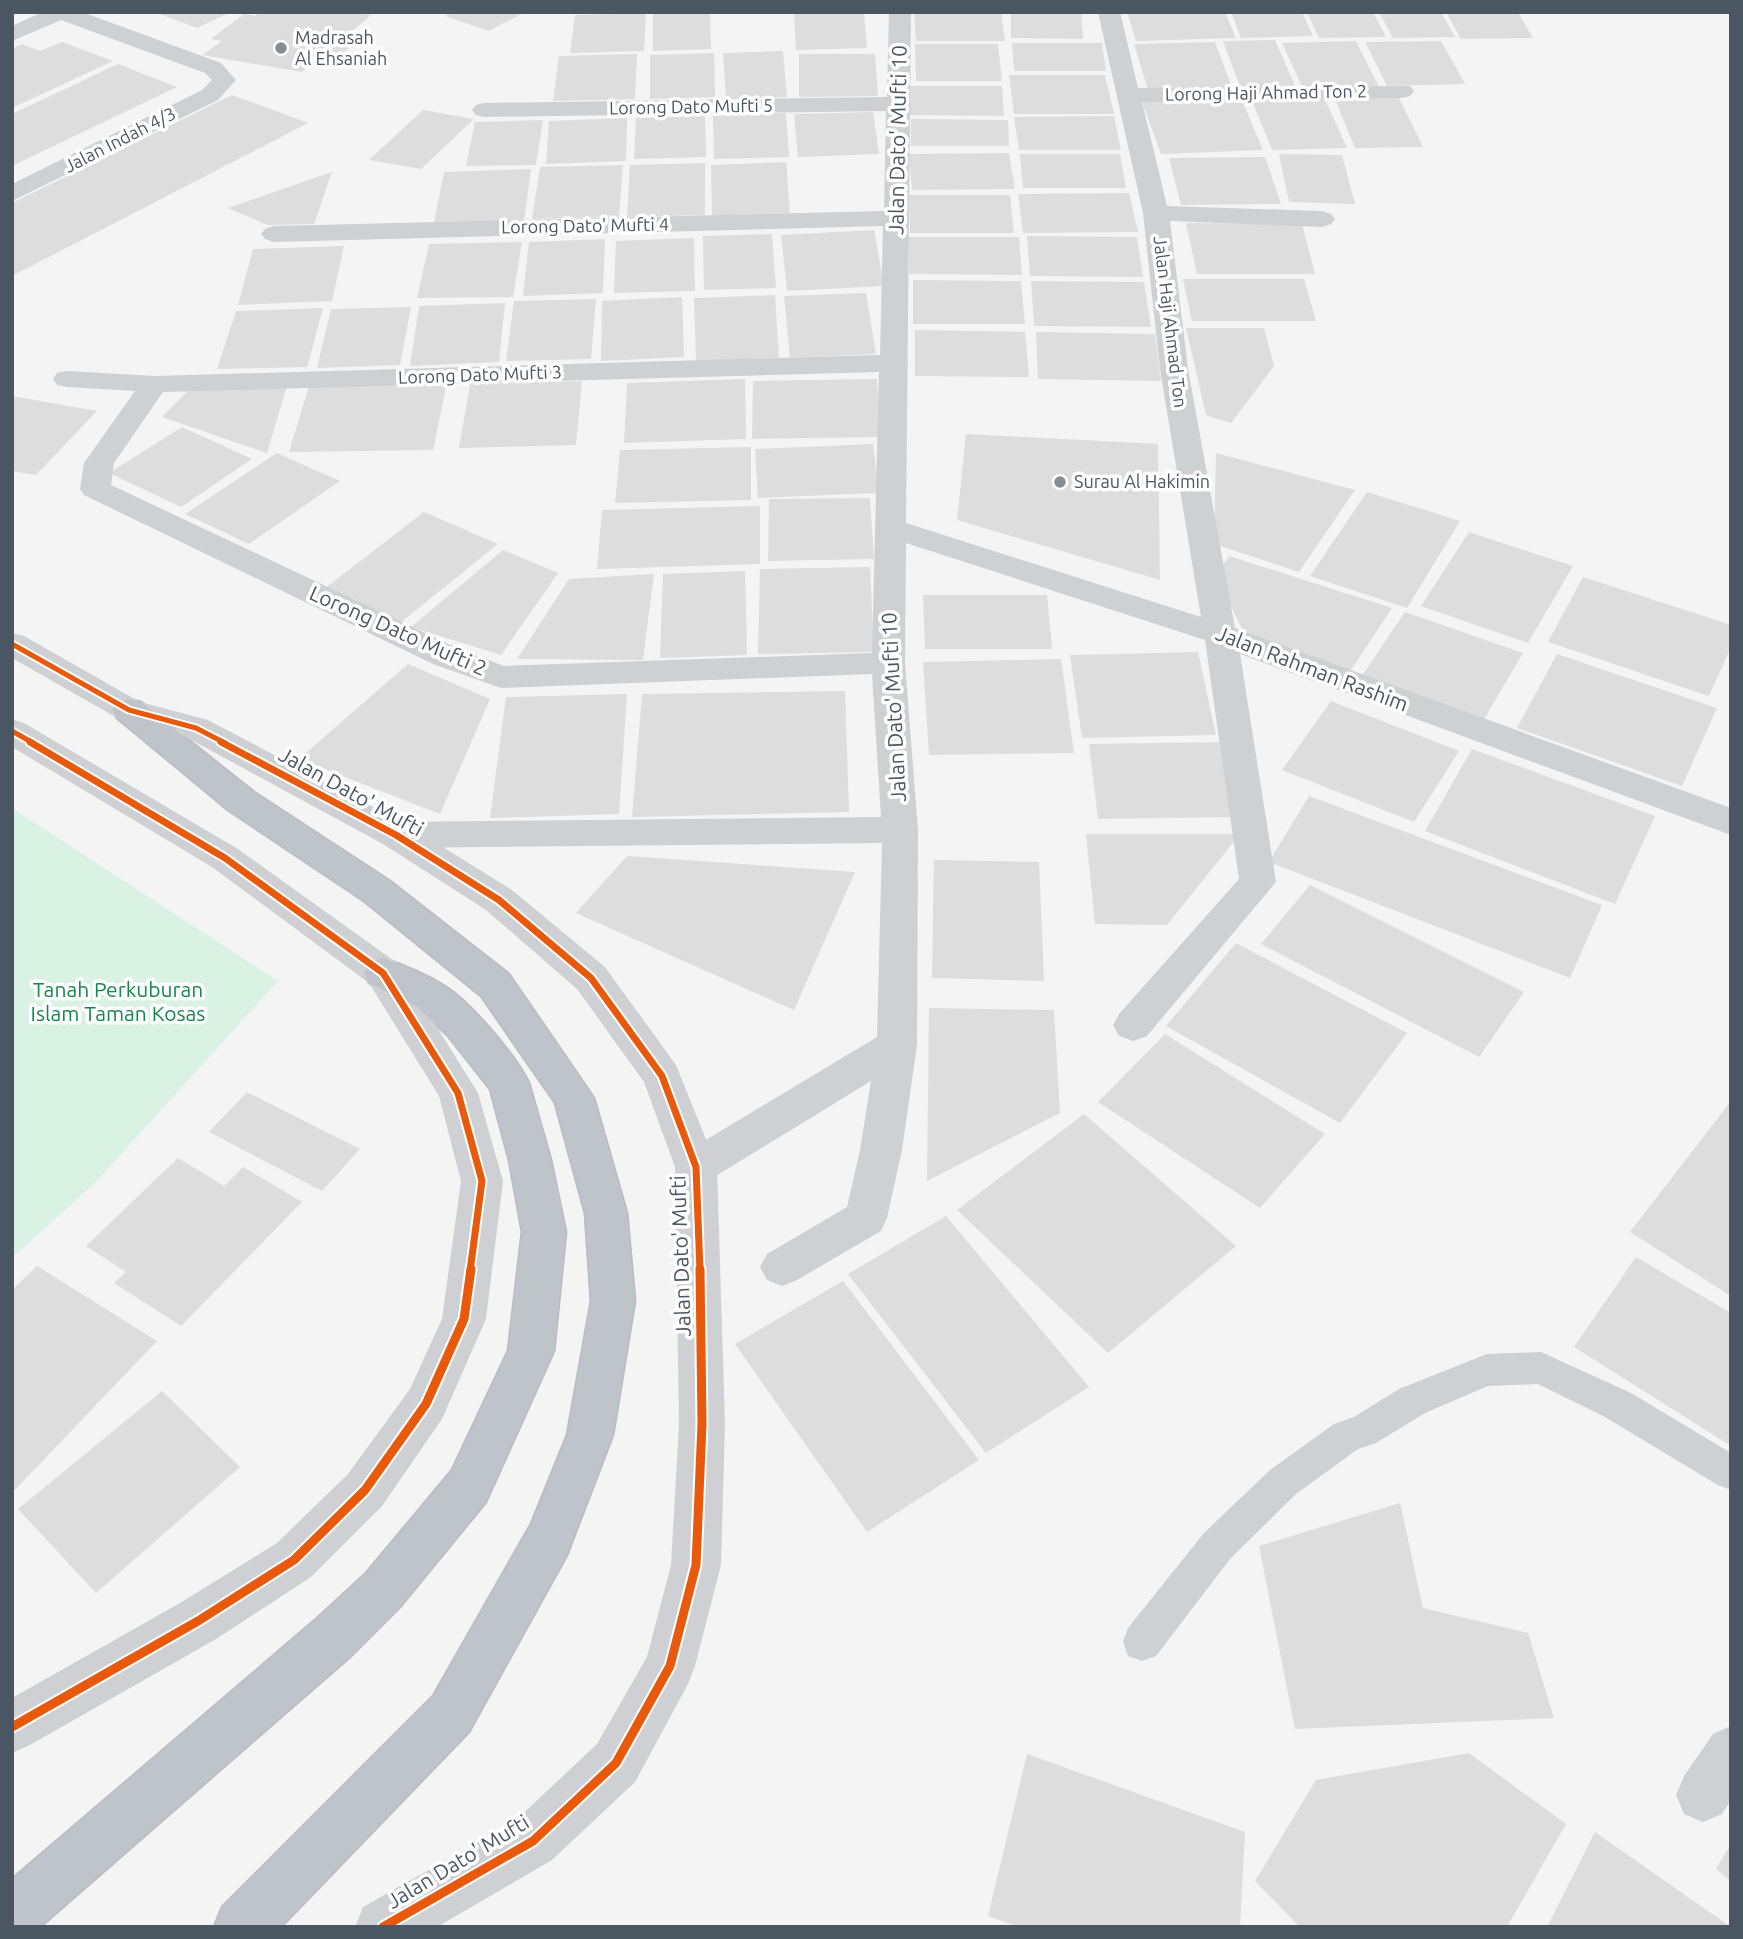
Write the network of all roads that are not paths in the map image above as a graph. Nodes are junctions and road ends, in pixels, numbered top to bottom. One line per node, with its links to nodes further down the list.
1 (61, 12): 4 (street); 9 (street, Jalan Indah 4/3)
2 (900, 12): 7 (street, Jalan Dato' Mufti 10)
3 (1109, 12): 6 (street, Jalan Haji Ahmad Ton)
4 (12, 34)
5 (1402, 91): 6 (street, Lorong Haji Ahmad Ton 2)
6 (1129, 95): 10 (street, Jalan Haji Ahmad Ton)
7 (898, 104): 8 (street, Lorong Dato Mufti 5); 11 (street, Jalan Dato' Mufti 10)
8 (484, 110)
9 (12, 194)
10 (1156, 213): 12 (street); 18 (street, Jalan Haji Ahmad Ton)
11 (896, 218): 13 (street, Lorong Dato' Mufti 4); 14 (street, Jalan Dato' Mufti 10)
12 (1322, 219)
13 (274, 234)
14 (893, 363): 16 (street, Lorong Dato Mufti 3); 17 (street, Jalan Dato' Mufti 10)
15 (67, 379): 16 (street, Lorong Dato Mufti 3)
16 (155, 384): 20 (street, Lorong Dato Mufti 2)
17 (890, 528): 18 (street, Jalan Rahman Rashim); 20 (street, Jalan Dato' Mufti 10)
18 (1220, 634): 23 (street, Jalan Rahman Rashim); 27 (street, Jalan Haji Ahmad Ton)
19 (12, 644): 21 (street, Jalan Dato' Mufti)
20 (888, 663): 24 (street, Jalan Dato' Mufti 10)
21 (130, 710): 25 (street, Jalan Dato' Mufti); 37 (highway)
22 (12, 731): 26 (street)
23 (1731, 822)
24 (900, 830): 25 (street, Jalan Dato' Mufti); 28 (street, Jalan Dato' Mufti 10)
25 (396, 835): 29 (street, Jalan Dato' Mufti)
26 (383, 973): 33 (street); 36 (highway)
27 (1133, 1025)
28 (897, 1045): 29 (street); 30 (street, Jalan Dato' Mufti 10)
29 (696, 1167): 38 (street, Jalan Dato' Mufti)
30 (782, 1267)
31 (1731, 1473): 32 (lane)
32 (1142, 1642)
33 (12, 1727)
34 (1731, 1752): 35 (street)
35 (1703, 1795)
36 (12, 1915)
37 (242, 1927)
38 (383, 1927)

